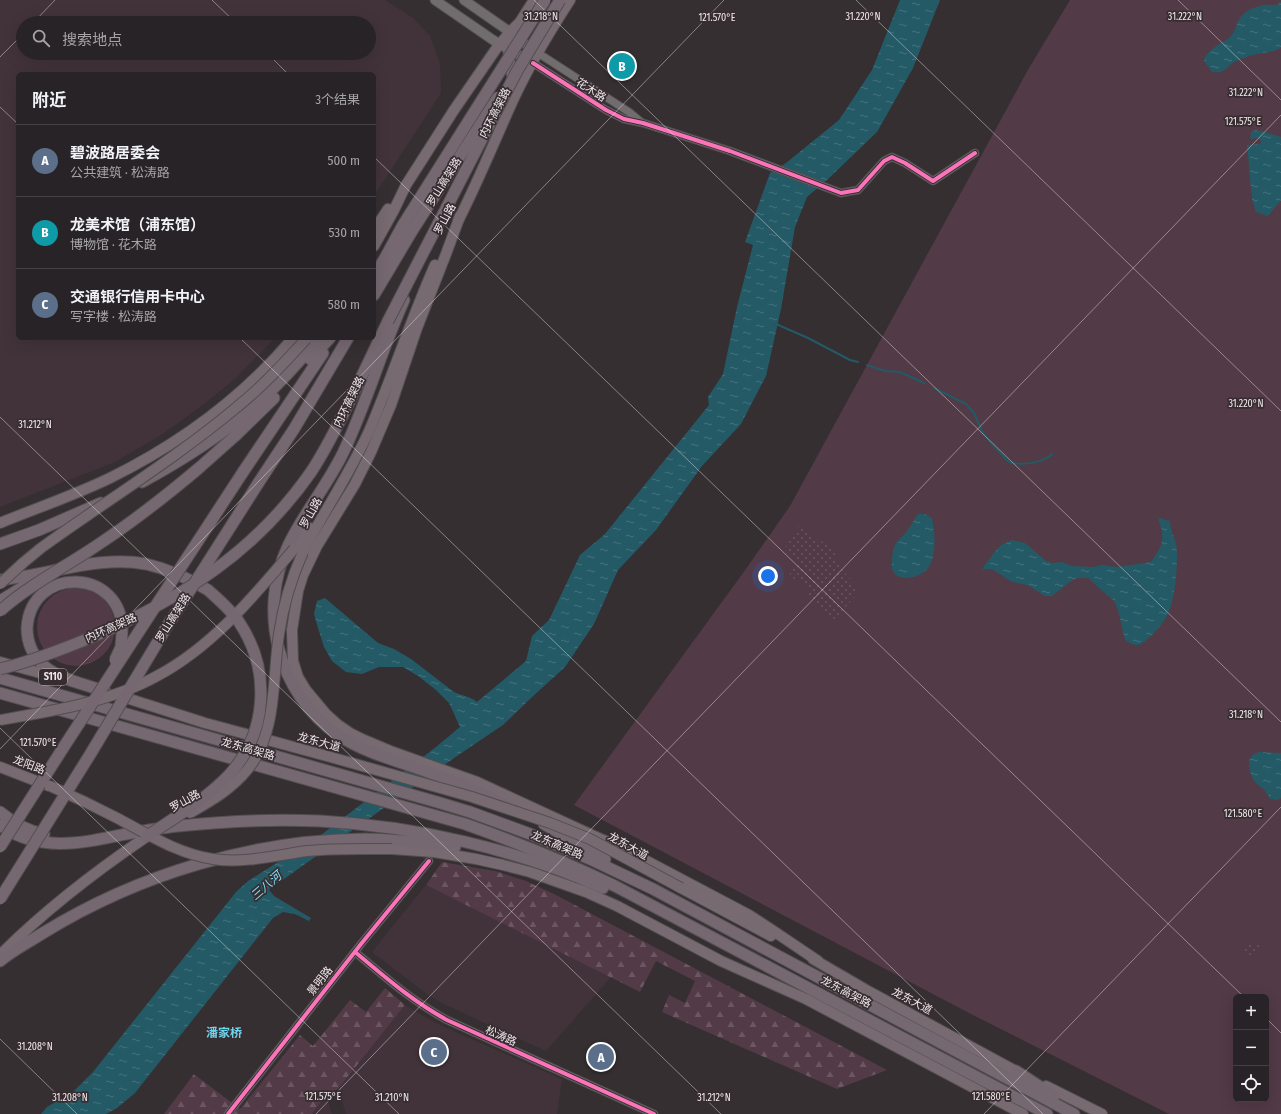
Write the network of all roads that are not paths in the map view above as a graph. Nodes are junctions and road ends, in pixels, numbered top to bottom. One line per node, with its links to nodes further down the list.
1 (435, 0): 8 (main road, 花木路)
2 (464, 0): 7 (main road, 花木路)
3 (534, 0): 7 (main road)
4 (545, 0): 17 (highway, 内环高架路, bridge)
5 (560, 0): 11 (highway, 内环高架路, bridge)
6 (570, 0): 9 (main road, 罗山路)
7 (510, 32): 8 (main road); 9 (main road, 花木路)
8 (504, 46): 10 (main road, 花木路); 12 (main road); 15 (main road)
9 (538, 53): 10 (main road, 罗山路); 13 (street, 花木路)
10 (532, 63): 12 (main road, 罗山路); 13 (street, 花木路)
11 (517, 71): 20 (highway, 内环高架路, bridge); 23 (highway, 罗山高架路, bridge)
12 (515, 96): 16 (main road, 罗山路)
13 (643, 123): 14 (street)
14 (975, 153)
15 (406, 185): 18 (main road); 19 (main road)
16 (460, 216): 30 (main road, 罗山路); 45 (main road)
17 (403, 225): 21 (highway, 内环高架路); 22 (highway)
18 (376, 227)
19 (376, 242)
20 (428, 242): 39 (highway, 内环高架路, bridge); 45 (highway, bridge)
21 (376, 259)
22 (376, 273)
23 (376, 292)
24 (291, 340): 31 (main road)
25 (304, 340): 35 (main road, bridge)
26 (317, 340): 32 (highway)
27 (330, 340): 37 (highway, bridge)
28 (331, 340): 44 (highway, 罗山高架路, bridge)
29 (347, 340): 55 (highway, 罗山高架路, bridge)
30 (339, 487): 43 (main road, bridge); 50 (main road, 罗山路, bridge)
31 (0, 523)
32 (0, 544)
33 (51, 572): 34 (highway); 36 (highway); 50 (highway, bridge)
34 (0, 580)
35 (0, 584)
36 (0, 601)
37 (0, 611)
38 (0, 662): 41 (main road, S110)
39 (0, 669)
40 (0, 678): 54 (highway, 龙东高架路)
41 (105, 691): 44 (highway, bridge); 60 (main road, 龙东大道, bridge)
42 (0, 693): 56 (highway, 龙东高架路)
43 (0, 720)
44 (65, 745): 52 (highway, 罗山高架路, bridge)
45 (370, 747): 54 (highway); 60 (main road)
46 (0, 767): 51 (main road, 龙阳路, bridge)
47 (0, 812): 49 (highway)
48 (0, 825): 49 (highway)
49 (126, 834): 51 (highway)
50 (146, 837): 58 (main road, 罗山路)
51 (397, 839): 56 (highway); 59 (highway); 65 (main road)
52 (0, 848)
53 (429, 861): 57 (street, 景明路)
54 (653, 889): 68 (highway, 龙东高架路)
55 (0, 899)
56 (702, 932): 62 (highway, 龙东高架路)
57 (355, 952): 63 (street, 景明路); 64 (street, 松涛路)
58 (0, 955)
59 (0, 961)
60 (818, 962): 61 (main road, 龙东大道)
61 (1016, 1071): 69 (highway); 70 (main road, 龙东大道)
62 (1005, 1092): 66 (highway); 67 (highway, 龙东高架路)
63 (228, 1114)
64 (654, 1114)
65 (1023, 1114)
66 (1036, 1114)
67 (1047, 1114)
68 (1074, 1114)
69 (1081, 1114)
70 (1102, 1114)

